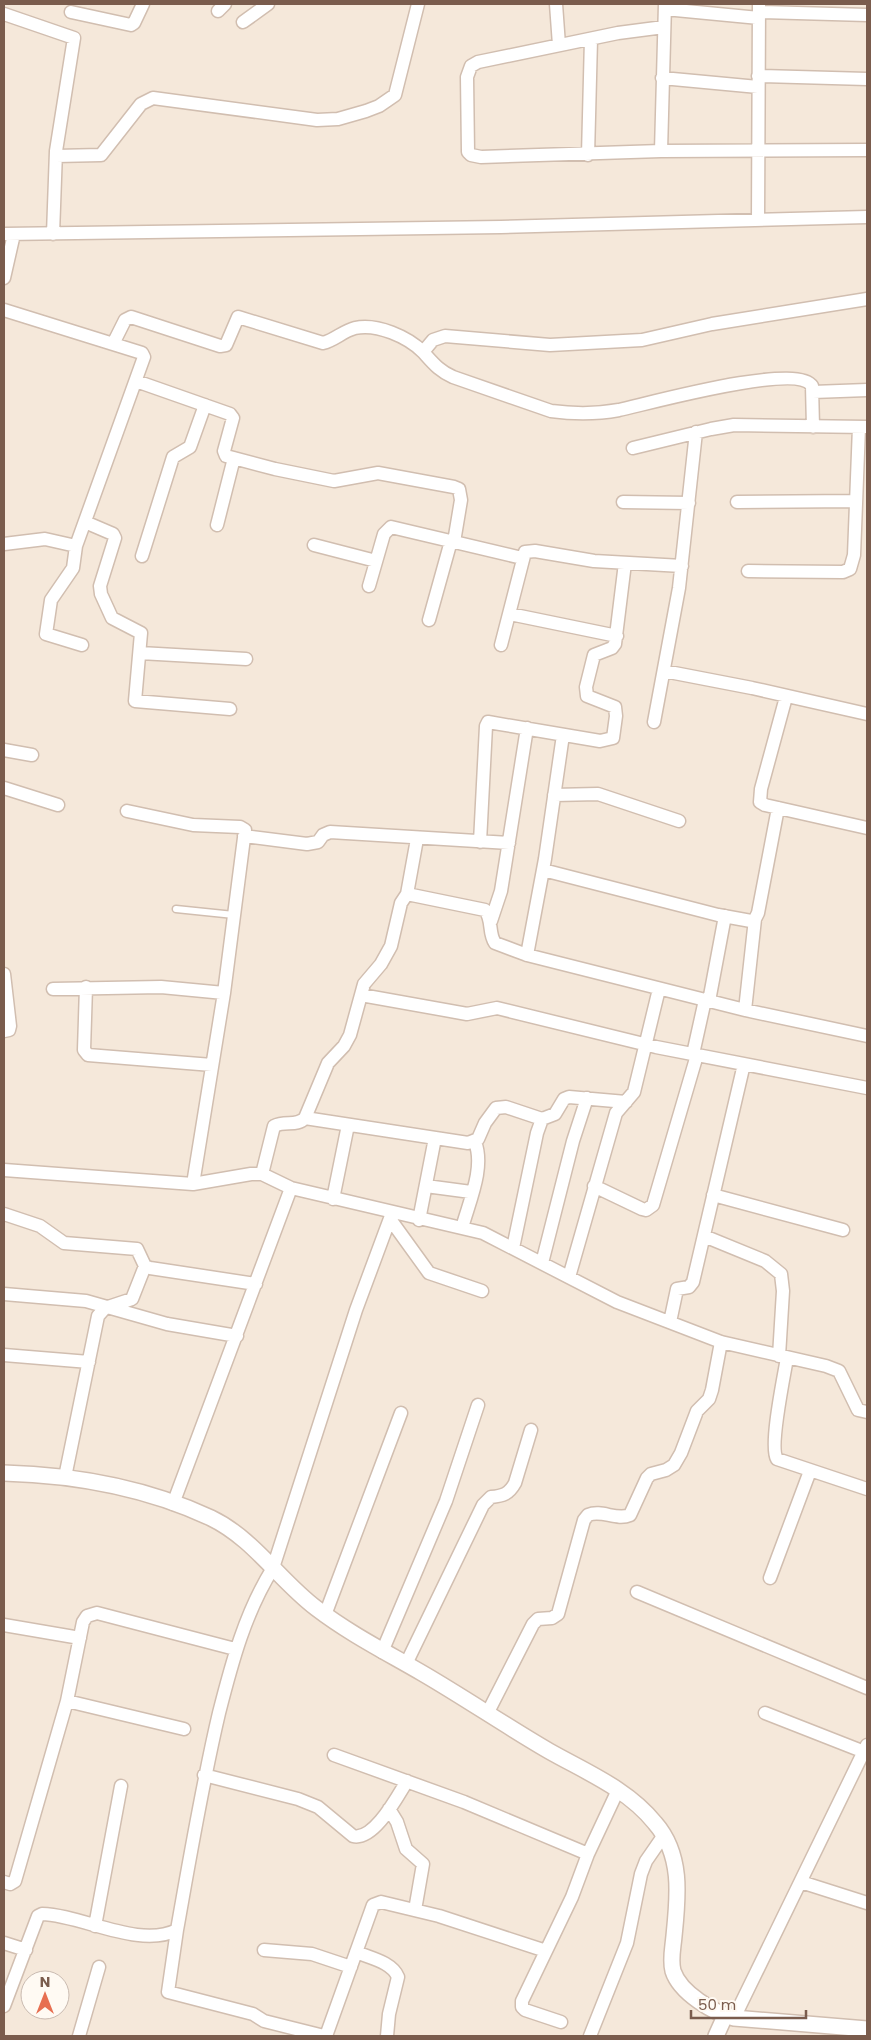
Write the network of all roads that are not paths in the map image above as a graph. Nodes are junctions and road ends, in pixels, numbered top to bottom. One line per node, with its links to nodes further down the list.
1 (144, 4): 6 (street)
2 (268, 4): 10 (street)
3 (418, 4): 22 (street)
4 (556, 4): 14 (street)
5 (665, 6): 7 (street); 11 (street)
6 (72, 8): 12 (street)
7 (759, 11): 9 (street); 17 (street)
8 (4, 14): 12 (street)
9 (867, 15)
10 (243, 22)
11 (664, 27): 13 (street); 15 (street)
12 (65, 34): 22 (street)
13 (591, 38): 14 (street); 21 (street)
14 (559, 45): 21 (street)
15 (662, 78): 17 (street); 20 (street)
16 (867, 80): 17 (street)
17 (758, 81): 18 (street)
18 (758, 150): 19 (street); 20 (street); 24 (street)
19 (867, 150)
20 (661, 152): 21 (street)
21 (588, 154)
22 (56, 156): 26 (street)
23 (867, 217): 24 (street)
24 (758, 220): 26 (street)
25 (9, 234): 26 (street); 27 (street)
26 (53, 234)
27 (4, 278)
28 (867, 299): 31 (street)
29 (4, 310): 30 (street)
30 (114, 344): 31 (street); 32 (street)
31 (423, 352): 34 (street)
32 (136, 381): 35 (street); 45 (street)
33 (867, 390): 34 (street)
34 (813, 392): 36 (street)
35 (205, 405): 40 (street); 51 (street)
36 (813, 427): 37 (street); 38 (street)
37 (863, 427): 41 (street)
38 (696, 432): 39 (street); 44 (street)
39 (633, 448)
40 (234, 458): 46 (street); 47 (street)
41 (856, 501): 43 (street); 56 (street)
42 (623, 502): 44 (street)
43 (737, 502)
44 (690, 503): 55 (street)
45 (85, 522): 50 (street); 63 (street)
46 (217, 525)
47 (452, 541): 52 (street); 53 (street); 59 (street)
48 (4, 544): 50 (street)
49 (314, 545): 53 (street)
50 (76, 546): 62 (street)
51 (142, 556)
52 (522, 558): 54 (street); 58 (street)
53 (376, 561): 57 (street)
54 (625, 563): 55 (street); 60 (street)
55 (682, 566): 65 (street)
56 (748, 571)
57 (369, 586)
58 (510, 614): 60 (street); 61 (street)
59 (429, 620)
60 (617, 636): 71 (street)
61 (501, 645)
62 (82, 646)
63 (140, 653): 64 (street); 67 (street)
64 (246, 660)
65 (664, 671): 66 (street); 69 (street)
66 (786, 697): 68 (street); 77 (street)
67 (230, 709)
68 (867, 714)
69 (654, 722)
70 (527, 728): 71 (street); 83 (street); 84 (street)
71 (563, 734): 75 (street)
72 (4, 750): 73 (street)
73 (32, 755)
74 (4, 788): 76 (street)
75 (554, 795): 79 (street); 85 (street)
76 (58, 805)
77 (778, 808): 80 (street); 90 (street)
78 (127, 811): 81 (street)
79 (679, 820)
80 (867, 828)
81 (244, 836): 82 (street); 88 (street)
82 (417, 839): 83 (street); 86 (street)
83 (480, 842): 84 (street)
84 (509, 843): 91 (street)
85 (543, 870): 89 (street); 92 (street)
86 (407, 894): 91 (street); 98 (street)
87 (176, 909): 88 (lane)
88 (234, 916): 97 (street)
89 (725, 916): 90 (street); 99 (street)
90 (755, 919): 100 (street)
91 (490, 921): 92 (street)
92 (527, 955): 96 (street)
93 (4, 974): 101 (street)
94 (86, 987): 95 (street); 97 (street); 106 (street)
95 (53, 989)
96 (659, 989): 99 (street); 103 (street)
97 (224, 993): 106 (street)
98 (361, 995): 103 (street); 110 (street)
99 (707, 1001): 100 (street); 104 (street)
100 (744, 1010): 102 (street)
101 (4, 1031)
102 (867, 1036)
103 (646, 1045): 104 (street); 109 (street)
104 (695, 1055): 105 (street); 119 (street)
105 (744, 1064): 107 (street); 122 (street)
106 (212, 1065): 117 (street)
107 (867, 1088)
108 (587, 1098): 109 (street); 111 (street); 131 (street)
109 (626, 1102): 119 (street)
110 (305, 1118): 112 (street); 116 (street)
111 (542, 1120): 114 (street); 130 (street)
112 (348, 1124): 113 (street); 123 (street)
113 (436, 1138): 114 (street); 118 (street)
114 (475, 1142): 121 (street)
115 (4, 1170): 117 (street)
116 (262, 1174): 117 (street); 120 (street)
117 (194, 1184)
118 (426, 1186): 121 (street); 126 (street)
119 (594, 1186): 133 (street)
120 (291, 1188): 123 (street); 134 (street)
121 (471, 1192): 127 (street)
122 (713, 1195): 128 (street); 129 (street)
123 (333, 1199): 125 (street)
124 (4, 1214): 132 (street)
125 (391, 1216): 126 (street); 135 (street); 153 (street)
126 (420, 1220): 127 (street)
127 (462, 1228): 130 (street)
128 (843, 1230)
129 (704, 1236): 138 (street); 142 (street)
130 (513, 1248): 131 (street)
131 (542, 1263): 133 (street)
132 (145, 1266): 134 (street); 137 (street)
133 (569, 1277): 138 (street)
134 (256, 1284): 139 (street)
135 (482, 1291)
136 (4, 1294): 137 (street)
137 (105, 1308): 139 (street); 143 (street)
138 (670, 1322): 140 (street)
139 (236, 1336): 152 (street)
140 (722, 1342): 142 (street); 165 (street)
141 (4, 1355): 143 (street)
142 (783, 1357): 145 (street); 148 (street)
143 (89, 1362): 150 (street)
144 (478, 1405): 160 (street)
145 (867, 1412)
146 (401, 1413): 156 (street)
147 (531, 1430): 161 (street)
148 (810, 1471): 151 (street); 154 (street)
149 (4, 1473): 150 (street)
150 (65, 1477): 152 (street)
151 (867, 1489)
152 (173, 1504): 153 (street)
153 (273, 1568): 156 (street); 159 (street)
154 (770, 1578)
155 (637, 1592): 162 (street)
156 (325, 1615): 160 (street)
157 (4, 1625): 158 (street)
158 (80, 1638): 159 (street); 163 (street)
159 (235, 1649): 169 (street)
160 (382, 1652): 161 (street)
161 (406, 1664): 165 (street)
162 (867, 1688)
163 (67, 1700): 166 (street); 176 (street)
164 (764, 1713): 167 (street)
165 (487, 1714): 172 (street)
166 (184, 1729)
167 (866, 1750): 177 (street)
168 (334, 1755): 170 (street)
169 (204, 1775): 173 (street); 181 (street)
170 (406, 1781): 173 (street); 175 (street)
171 (120, 1786): 180 (street)
172 (618, 1790): 174 (street); 175 (street)
173 (389, 1809): 179 (street)
174 (664, 1835): 190 (street); 196 (street)
175 (588, 1854): 185 (street)
176 (4, 1882)
177 (801, 1882): 178 (street); 190 (street)
178 (867, 1902)
179 (414, 1910): 185 (street); 186 (street)
180 (95, 1926): 181 (street); 183 (street)
181 (177, 1930): 194 (street)
182 (4, 1943): 183 (street)
183 (26, 1950): 189 (street)
184 (264, 1950): 188 (street)
185 (546, 1951): 191 (street)
186 (356, 1952): 188 (street); 195 (street)
187 (99, 1967): 193 (street)
188 (351, 1967): 194 (street)
189 (4, 2006)
190 (729, 2017): 192 (street); 197 (street)
191 (561, 2022)
192 (867, 2029)
193 (79, 2036)
194 (325, 2036)
195 (387, 2036)
196 (590, 2036)
197 (716, 2036)

